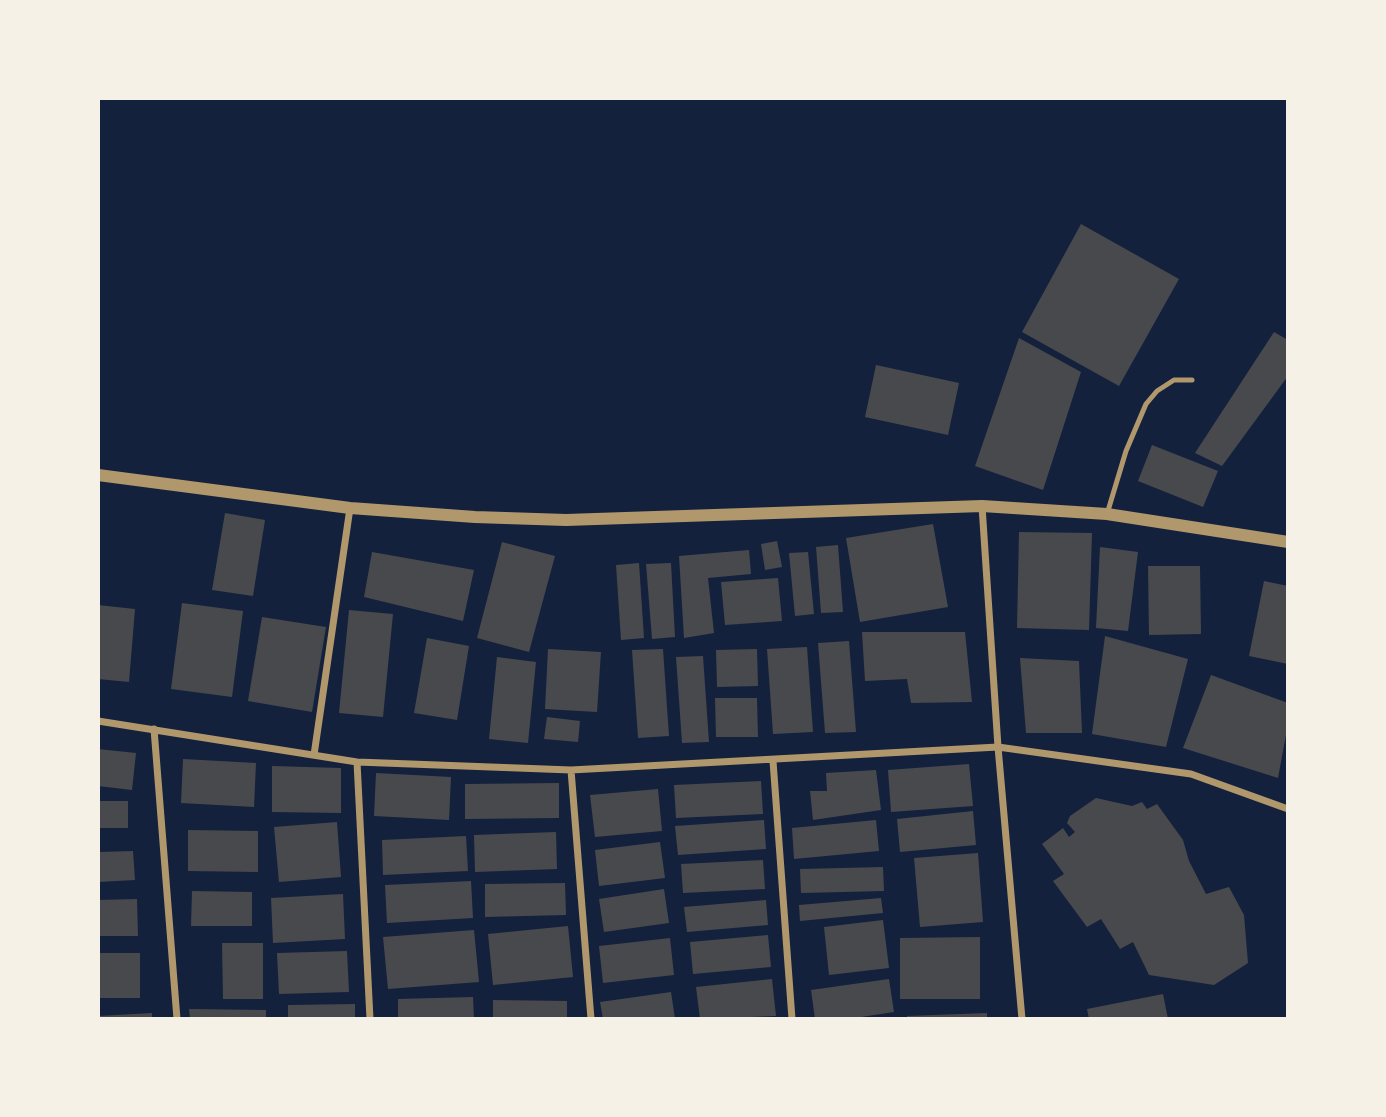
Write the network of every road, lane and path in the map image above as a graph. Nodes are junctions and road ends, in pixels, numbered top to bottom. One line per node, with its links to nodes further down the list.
1 (1192, 380): 5 (lane)
2 (98, 475): 4 (street)
3 (982, 506): 4 (street); 5 (street); 9 (street)
4 (350, 508): 10 (street)
5 (1107, 514): 6 (street)
6 (1288, 542)
7 (98, 721): 8 (street)
8 (154, 729): 10 (street); 15 (street)
9 (998, 747): 11 (street); 14 (street); 19 (street)
10 (314, 755): 12 (street)
11 (773, 761): 13 (street); 18 (street)
12 (357, 762): 13 (street); 16 (street)
13 (571, 770): 17 (street)
14 (1288, 809)
15 (177, 1019)
16 (370, 1019)
17 (591, 1019)
18 (792, 1019)
19 (1022, 1019)

